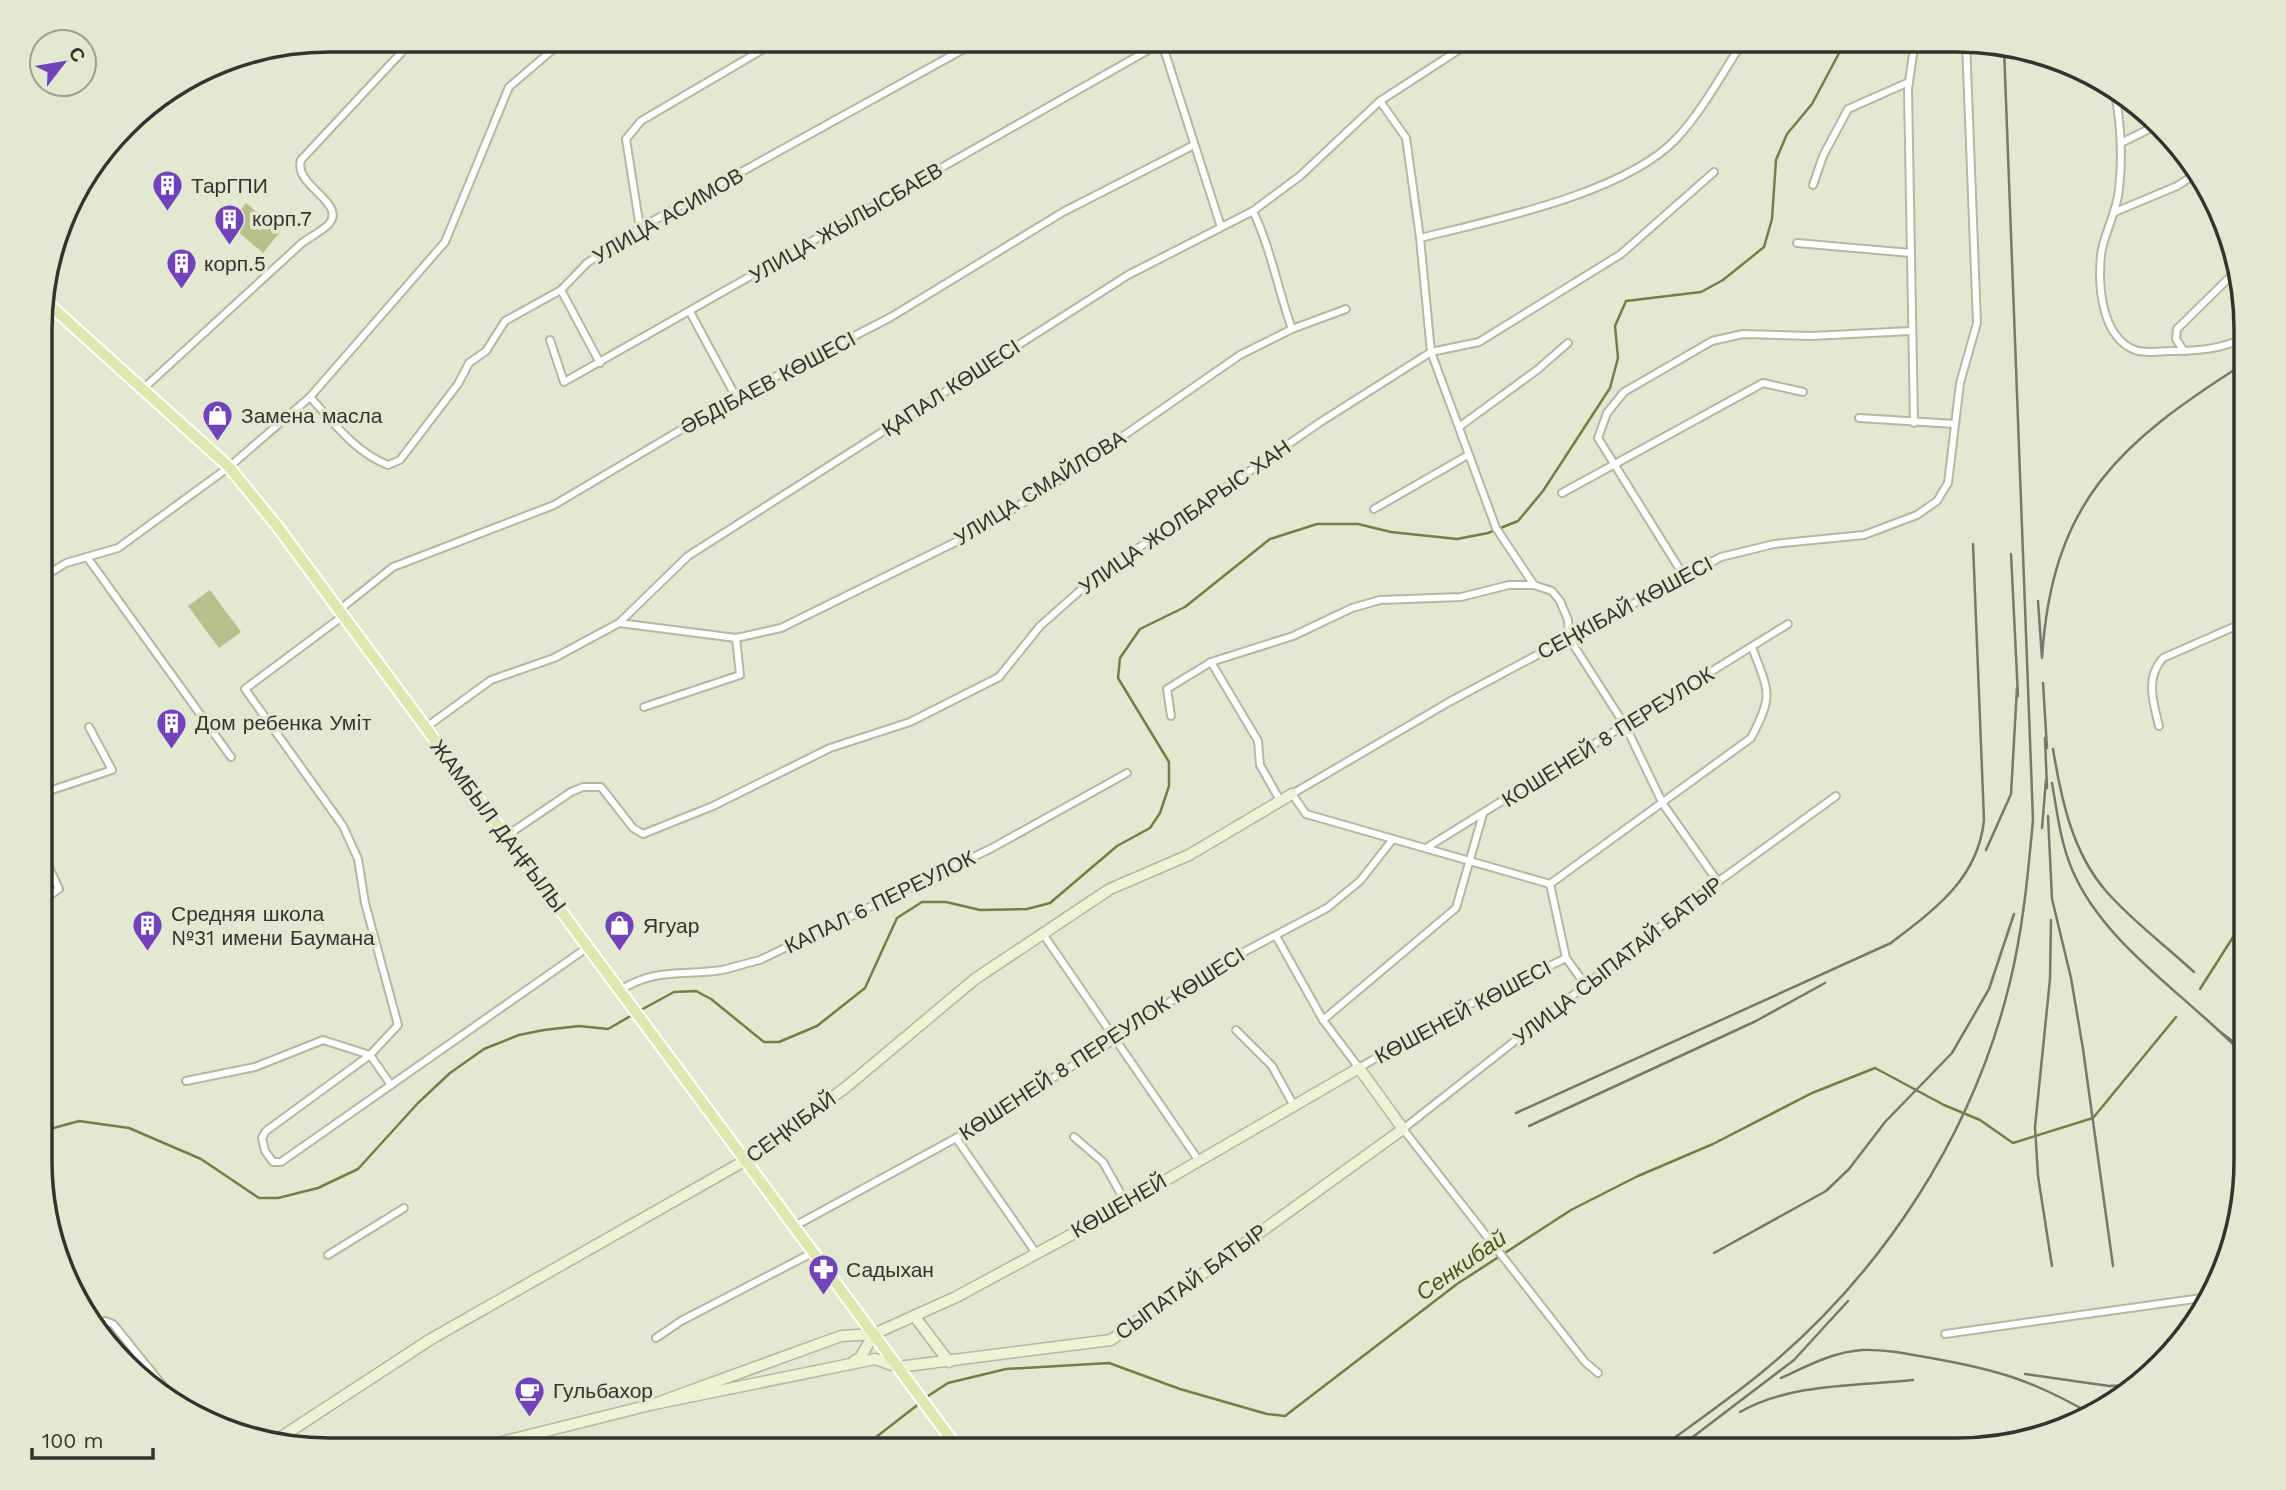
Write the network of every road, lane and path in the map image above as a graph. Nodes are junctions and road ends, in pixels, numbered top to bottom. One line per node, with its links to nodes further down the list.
1 (402, 52): 40 (street)
2 (550, 52): 42 (street)
3 (759, 52): 23 (street)
4 (958, 52): 23 (street, УЛИЦА АСИМОВ)
5 (1144, 52): 31 (street, УЛИЦА ЖЫЛЫСБАЕВ)
6 (1166, 52): 16 (street)
7 (1456, 52): 12 (street, ҚАПАЛ КӨШЕСІ)
8 (1736, 52): 24 (street)
9 (1913, 52): 11 (street)
10 (1966, 53): 46 (street, СЕҢКІБАЙ КӨШЕСІ)
11 (1909, 82): 19 (street); 26 (street)
12 (1380, 101): 20 (street, ҚАПАЛ КӨШЕСІ); 24 (street)
13 (2117, 104): 15 (street)
14 (2148, 130): 15 (street)
15 (2123, 142): 21 (street)
16 (1194, 145): 22 (street); 43 (street, ӘБДІБАЕВ КӨШЕСІ)
17 (1714, 172): 38 (street, УЛИЦА ЖОЛБАРЫС ХАН)
18 (2189, 179): 21 (street)
19 (1813, 185)
20 (1253, 211): 22 (street, ҚАПАЛ КӨШЕСІ); 32 (street)
21 (2115, 212): 37 (street)
22 (1221, 227): 58 (street, ҚАПАЛ КӨШЕСІ)
23 (640, 228): 28 (street, УЛИЦА АСИМОВ)
24 (1420, 238): 38 (street)
25 (1797, 243): 26 (street)
26 (1911, 253): 33 (street)
27 (2229, 279): 37 (street)
28 (561, 290): 39 (street); 42 (street, УЛИЦА АСИМОВ)
29 (53, 308): 40 (main road, ЖАМБЫЛ ДАҢҒЫЛЫ)
30 (1346, 309): 32 (street, УЛИЦА СМАЙЛОВА)
31 (690, 312): 39 (street, УЛИЦА ЖЫЛЫСБАЕВ); 43 (street)
32 (1292, 329): 61 (street, УЛИЦА СМАЙЛОВА)
33 (1911, 331): 45 (street); 49 (street)
34 (550, 340): 39 (street, УЛИЦА ЖЫЛЫСБАЕВ)
35 (1568, 343): 47 (street)
36 (2234, 343): 37 (street)
37 (2184, 351)
38 (1431, 352): 47 (street); 79 (street, УЛИЦА ЖОЛБАРЫС ХАН)
39 (600, 363)
40 (144, 388): 50 (main road, ЖАМБЫЛ ДАҢҒЫЛЫ)
41 (1803, 392): 49 (street)
42 (310, 397): 50 (street)
43 (736, 397): 57 (street, ӘБДІБАЕВ КӨШЕСІ)
44 (1859, 418): 45 (street)
45 (1914, 423): 46 (street)
46 (1955, 424): 55 (street, СЕҢКІБАЙ КӨШЕСІ)
47 (1459, 427): 48 (street)
48 (1468, 455): 52 (street); 56 (street)
49 (1615, 462): 51 (street); 55 (street)
50 (229, 467): 53 (street); 57 (main road, ЖАМБЫЛ ДАҢҒЫЛЫ)
51 (1562, 493)
52 (1374, 509)
53 (87, 557): 54 (street); 71 (street)
54 (52, 572)
55 (1684, 576): 62 (street, СЕҢКІБАЙ КӨШЕСІ)
56 (1534, 585): 62 (street); 64 (street)
57 (341, 613): 70 (main road, ЖАМБЫЛ ДАҢҒЫЛЫ); 96 (street, ӘБДІБАЕВ КӨШЕСІ)
58 (619, 623): 61 (street, УЛИЦА СМАЙЛОВА); 70 (street, ҚАПАЛ КӨШЕСІ)
59 (1788, 624): 63 (street, КОШЕНЕЙ 8 ПЕРЕУЛОК)
60 (2234, 627): 67 (street)
61 (736, 638): 65 (street)
62 (1569, 638): 69 (street); 74 (street, СЕҢКІБАЙ КӨШЕСІ)
63 (1752, 647): 69 (street, КОШЕНЕЙ 8 ПЕРЕУЛОК); 77 (street)
64 (1211, 662): 66 (street); 76 (street)
65 (644, 707)
66 (1171, 716)
67 (2159, 726)
68 (89, 727): 73 (street)
69 (1626, 727): 77 (street); 78 (street, КОШЕНЕЙ 8 ПЕРЕУЛОК)
70 (425, 728): 79 (main road, ЖАМБЫЛ ДАҢҒЫЛЫ)
71 (231, 757)
72 (1127, 773): 92 (street, КАПАЛ 6 ПЕРЕУЛОК)
73 (52, 790)
74 (1292, 794): 76 (street, СЕҢКІБАЙ); 80 (street)
75 (1836, 796): 84 (street, УЛИЦА СЫПАТАЙ БАТЫР)
76 (1280, 802): 87 (street, СЕҢКІБАЙ)
77 (1663, 804): 84 (street); 85 (street)
78 (1483, 814): 81 (street, КОШЕНЕЙ 8 ПЕРЕУЛОК); 82 (street)
79 (506, 836): 89 (main road, ЖАМБЫЛ ДАҢҒЫЛЫ)
80 (1393, 839): 81 (street); 88 (street, КӨШЕНЕЙ 8 ПЕРЕУЛОК КӨШЕСІ)
81 (1426, 848): 82 (street)
82 (1468, 860): 85 (street); 93 (street)
83 (52, 874): 86 (street)
84 (1718, 882): 91 (street, УЛИЦА СЫПАТАЙ БАТЫР)
85 (1550, 884): 90 (street)
86 (52, 894)
87 (1043, 934): 95 (street); 104 (street, СЕҢКІБАЙ)
88 (1276, 936): 93 (street); 95 (street, КӨШЕНЕЙ 8 ПЕРЕУЛОК КӨШЕСІ)
89 (588, 947): 92 (main road, ЖАМБЫЛ ДАҢҒЫЛЫ); 99 (street)
90 (1566, 958): 91 (street); 97 (street, КӨШЕНЕЙ КӨШЕСІ)
91 (1587, 987): 101 (street, УЛИЦА СЫПАТАЙ БАТЫР)
92 (620, 990): 104 (main road, ЖАМБЫЛ ДАҢҒЫЛЫ)
93 (1324, 1020): 97 (street)
94 (1236, 1030): 100 (street)
95 (1114, 1040): 103 (street, КӨШЕНЕЙ 8 ПЕРЕУЛОК КӨШЕСІ); 105 (street)
96 (370, 1055): 98 (street); 99 (street); 99 (street)
97 (1359, 1068): 100 (street, КӨШЕНЕЙ); 101 (street)
98 (186, 1081)
99 (391, 1085)
100 (1294, 1106): 105 (street, КӨШЕНЕЙ)
101 (1403, 1129): 118 (street, СЫПАТАЙ БАТЫР); 121 (street)
102 (1074, 1137): 106 (street)
103 (956, 1138): 108 (street, КӨШЕНЕЙ 8 ПЕРЕУЛОК КӨШЕСІ); 110 (street)
104 (746, 1160): 108 (main road, ЖАМБЫЛ ДАҢҒЫЛЫ); 124 (street, СЕҢКІБАЙ)
105 (1199, 1161): 106 (street, КӨШЕНЕЙ)
106 (1126, 1203): 110 (street, КӨШЕНЕЙ)
107 (404, 1208): 111 (street)
108 (793, 1227): 109 (main road, ЖАМБЫЛ ДАҢҒЫЛЫ)
109 (812, 1253): 115 (main road, ЖАМБЫЛ ДАҢҒЫЛЫ); 117 (street)
110 (1036, 1253): 113 (street, КӨШЕНЕЙ)
111 (328, 1255)
112 (2196, 1299): 116 (street)
113 (915, 1317): 115 (street, КӨШЕНЕЙ); 118 (street)
114 (104, 1321): 122 (street)
115 (874, 1334): 119 (street); 120 (main road, ЖАМБЫЛ ДАҢҒЫЛЫ); 123 (street)
116 (1945, 1334)
117 (656, 1338)
118 (949, 1362): 120 (street, СЫПАТАЙ БАТЫР)
119 (852, 1363): 120 (street); 123 (street)
120 (898, 1367): 126 (main road, ЖАМБЫЛ ДАҢҒЫЛЫ)
121 (1598, 1373)
122 (155, 1375)
123 (654, 1404): 125 (street)
124 (286, 1434)
125 (518, 1438)
126 (950, 1438)

